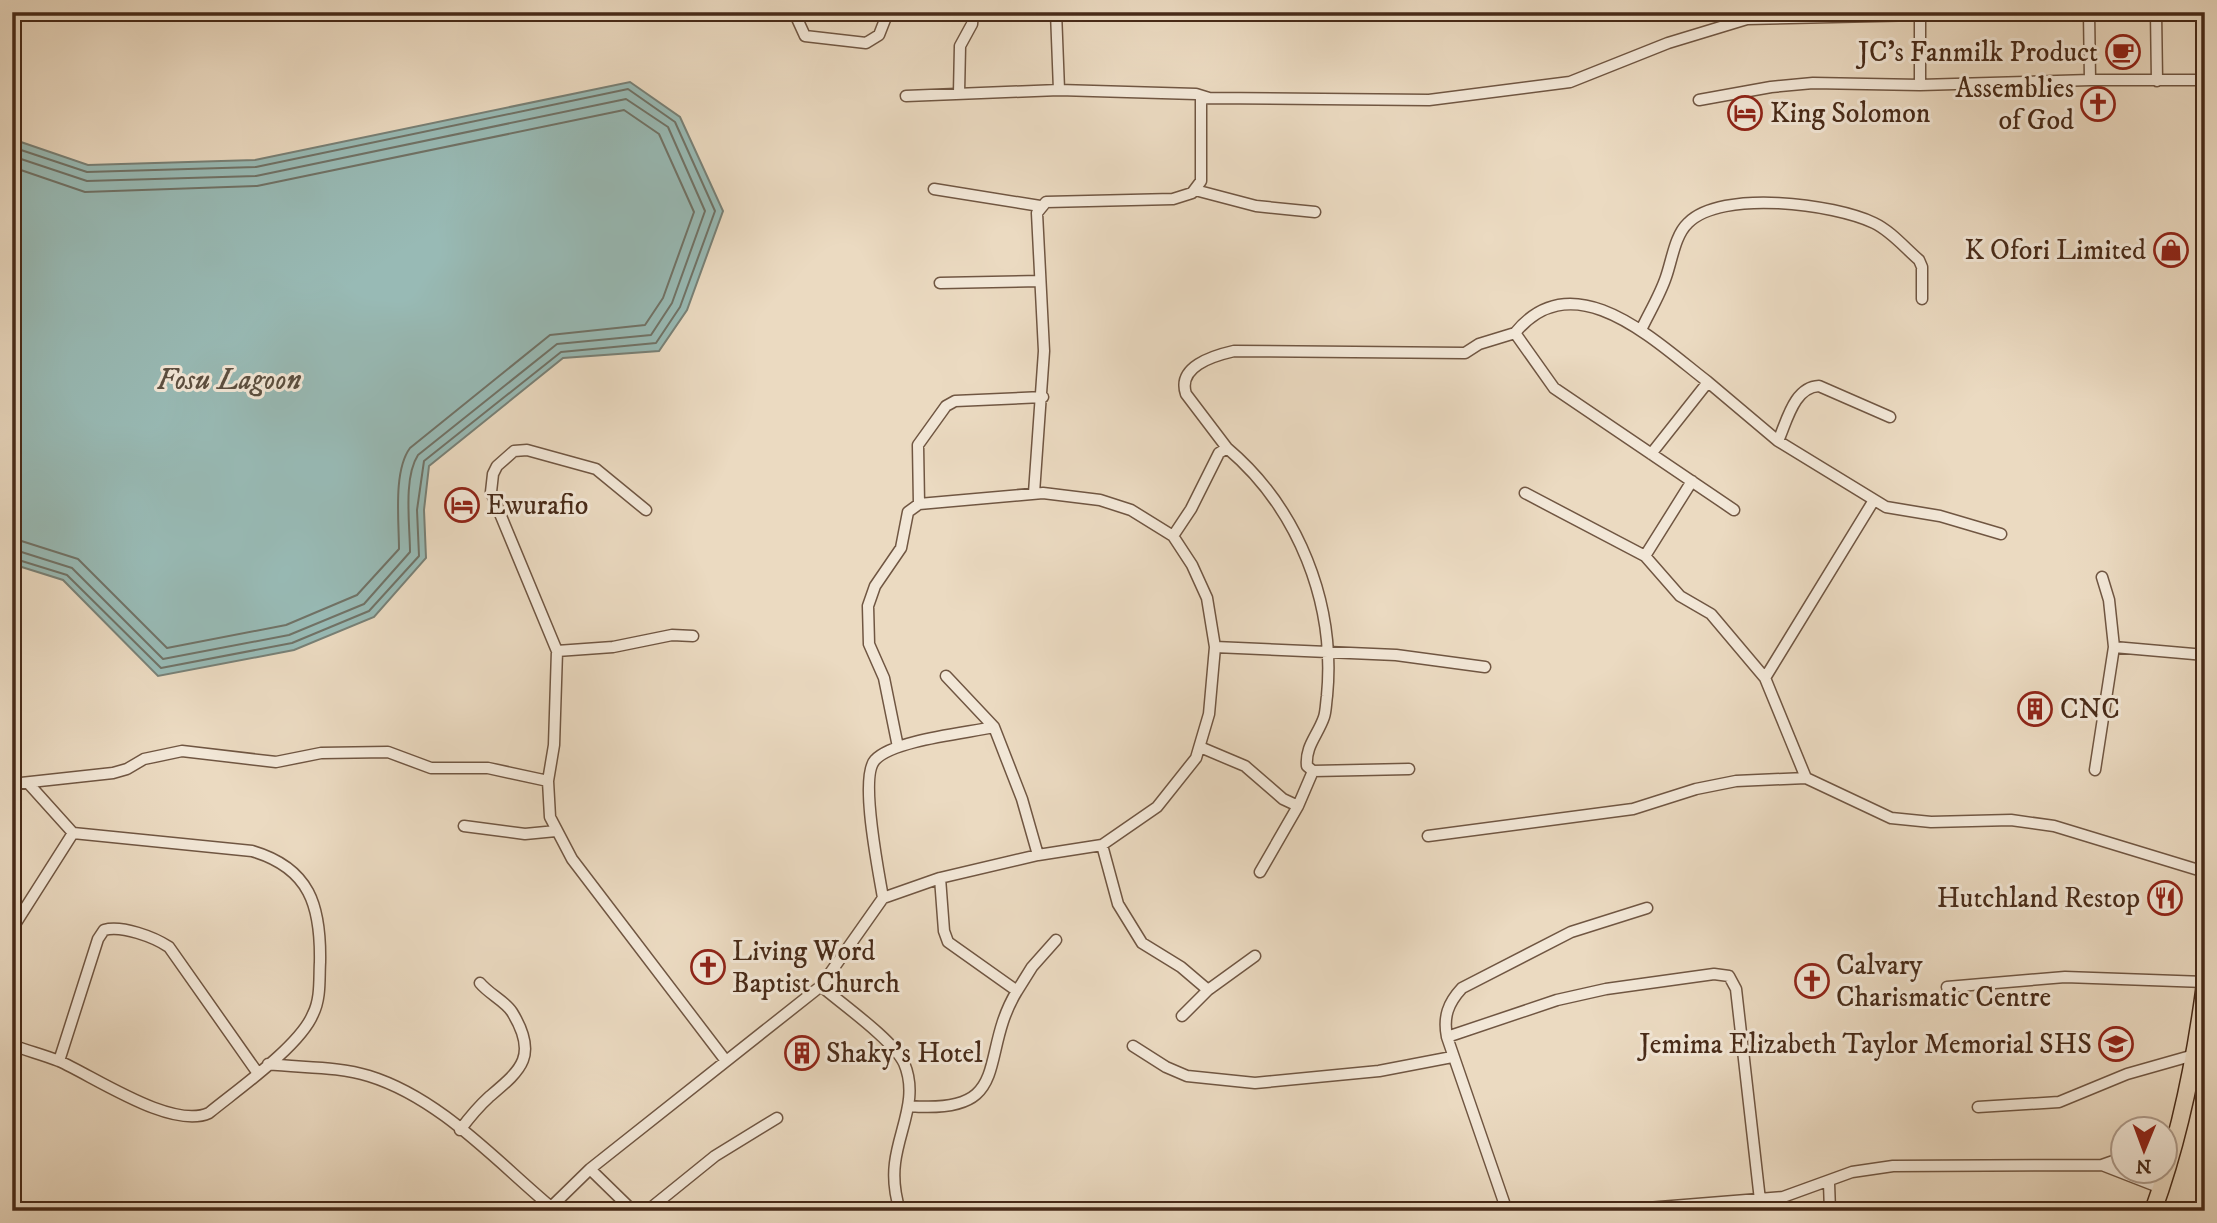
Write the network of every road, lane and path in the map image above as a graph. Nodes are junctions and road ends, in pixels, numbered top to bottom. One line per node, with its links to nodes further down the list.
1 (794, 12): 2 (street)
2 (888, 12)
3 (973, 12): 13 (street)
4 (1056, 12): 12 (street)
5 (2089, 12): 8 (street)
6 (2156, 12): 10 (street)
7 (1920, 14): 11 (street); 15 (street)
8 (2090, 80): 10 (street); 11 (street)
9 (2205, 80): 10 (street)
10 (2157, 81)
11 (1920, 85): 16 (street)
12 (1059, 90): 13 (street); 15 (street)
13 (959, 93): 14 (street)
14 (906, 96)
15 (1209, 98): 18 (street)
16 (1699, 100)
17 (934, 189): 19 (street)
18 (1195, 190): 19 (street); 20 (street)
19 (1040, 206): 21 (street)
20 (1315, 212)
21 (1040, 281): 22 (street); 27 (street)
22 (940, 283)
23 (1922, 299): 24 (street)
24 (1641, 330): 25 (street); 26 (street)
25 (1516, 333): 30 (street); 31 (street)
26 (1708, 382): 29 (street); 31 (street)
27 (1043, 397): 33 (street); 36 (street)
28 (1890, 417): 29 (street)
29 (1778, 441): 35 (street)
30 (1227, 447): 40 (street); 47 (street)
31 (1651, 454): 32 (street)
32 (1692, 481): 38 (street); 41 (street)
33 (1034, 492): 36 (street); 40 (street)
34 (1525, 493): 41 (street)
35 (1874, 500): 39 (street); 51 (street)
36 (919, 504): 53 (street)
37 (646, 510): 46 (street)
38 (1734, 510)
39 (2001, 534)
40 (1173, 536): 44 (street)
41 (1645, 555): 51 (street)
42 (2102, 577): 45 (street)
43 (693, 636): 46 (street)
44 (1215, 647): 47 (street); 54 (street)
45 (2115, 647): 48 (street); 56 (street)
46 (557, 651): 59 (street)
47 (1329, 652): 49 (street); 57 (street)
48 (2205, 655)
49 (1485, 667)
50 (946, 676): 52 (street)
51 (1765, 678): 58 (street)
52 (994, 727): 53 (street); 68 (street)
53 (898, 747): 72 (street)
54 (1199, 747): 62 (street); 67 (street)
55 (1409, 769): 57 (street)
56 (2095, 769)
57 (1313, 771): 62 (street)
58 (1806, 778): 66 (street); 70 (street)
59 (548, 781): 60 (street); 64 (street)
60 (28, 783): 61 (street); 65 (street)
61 (12, 784)
62 (1298, 806): 69 (street)
63 (464, 826): 64 (street)
64 (556, 831): 90 (street)
65 (73, 832): 74 (street); 92 (street)
66 (1428, 836)
67 (1102, 845): 68 (street); 81 (street)
68 (1038, 855): 71 (street)
69 (1260, 872)
70 (2205, 872)
71 (940, 878): 72 (street); 82 (street)
72 (883, 898): 79 (street)
73 (1647, 908): 85 (street)
74 (12, 929)
75 (1056, 940): 82 (street)
76 (1255, 957): 81 (street)
77 (480, 983): 98 (street)
78 (2205, 983): 80 (street); 83 (highway)
79 (821, 986): 90 (street); 94 (street)
80 (1947, 987)
81 (1208, 990): 84 (street)
82 (1017, 991): 94 (street)
83 (2204, 1007): 88 (highway)
84 (1182, 1016)
85 (1447, 1037): 89 (street); 105 (street)
86 (12, 1045): 91 (street)
87 (1133, 1046): 89 (street)
88 (2199, 1047): 95 (street); 97 (highway)
89 (1452, 1057): 110 (street)
90 (726, 1061): 101 (street)
91 (59, 1062): 93 (street); 93 (street)
92 (268, 1064): 93 (street); 98 (street)
93 (257, 1072)
94 (909, 1106): 109 (street)
95 (1978, 1107)
96 (777, 1118): 108 (street)
97 (2178, 1124)
98 (460, 1130): 106 (street)
99 (2108, 1163): 100 (street)
100 (2102, 1165): 102 (street); 104 (street)
101 (590, 1169): 106 (street); 107 (street)
102 (1829, 1183): 105 (street); 112 (street)
103 (2162, 1184): 104 (highway)
104 (2161, 1188): 113 (highway)
105 (1760, 1200): 111 (street)
106 (549, 1209)
107 (633, 1211)
108 (647, 1211)
109 (900, 1211)
110 (1507, 1211)
111 (1610, 1211)
112 (1830, 1211)
113 (2153, 1211)

